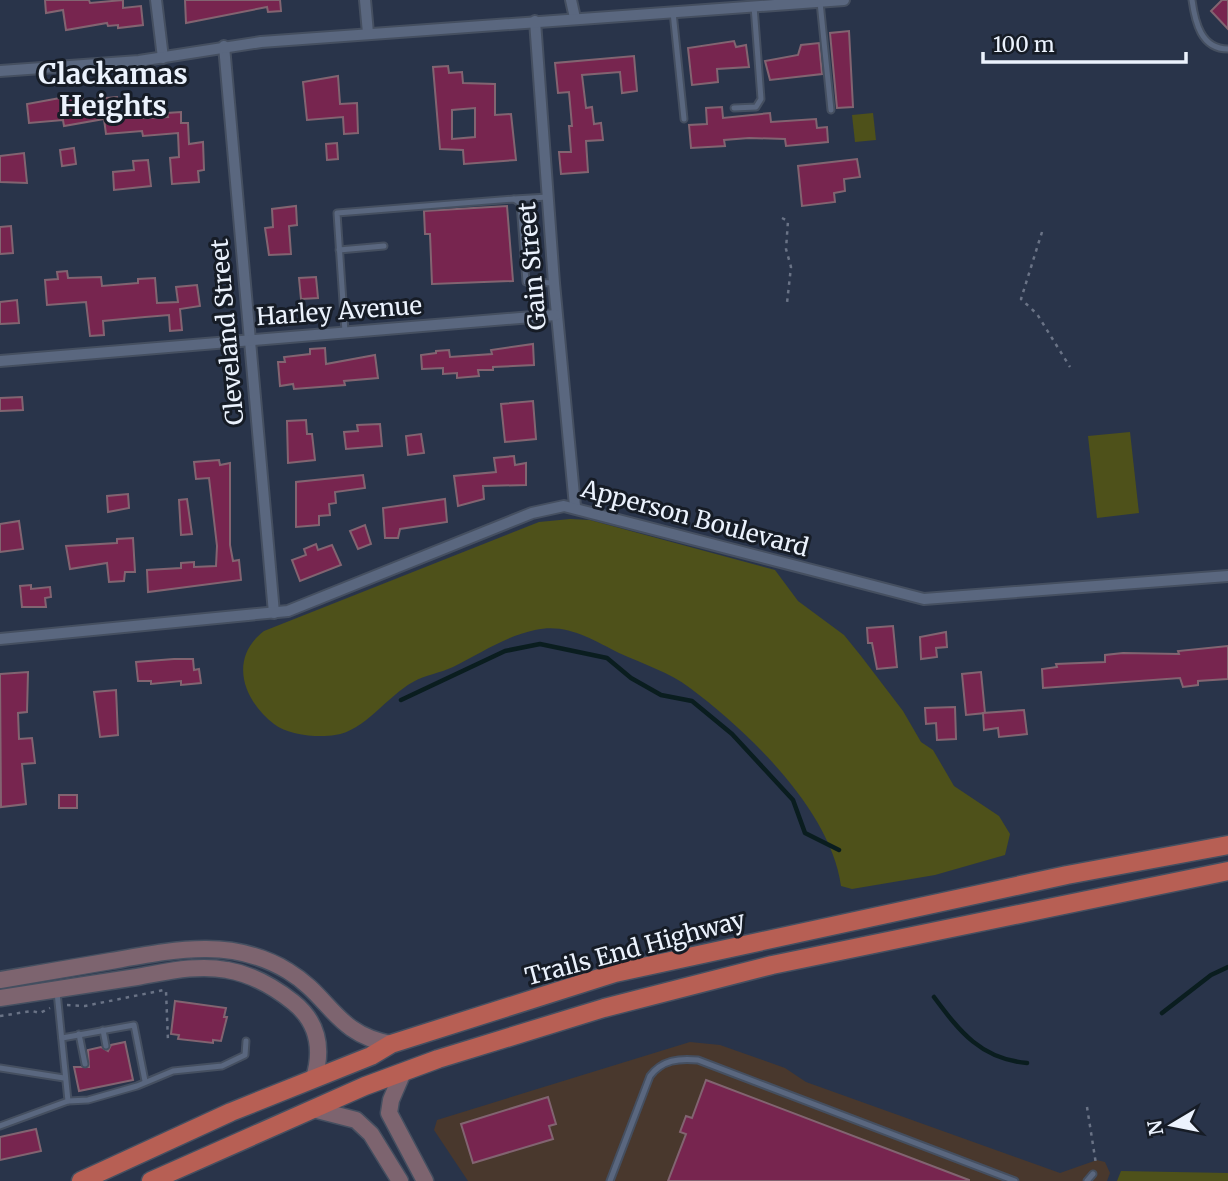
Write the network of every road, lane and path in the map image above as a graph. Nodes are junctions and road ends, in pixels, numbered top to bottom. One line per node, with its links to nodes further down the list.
1 (156, 0): 15 (street)
2 (365, 0): 12 (street)
3 (572, 0): 10 (street)
4 (844, 0): 7 (street)
5 (1192, 0): 14 (lane)
6 (777, 2): 7 (street); 8 (street)
7 (820, 2): 18 (lane)
8 (754, 6): 9 (street); 17 (lane)
9 (673, 12): 10 (street); 19 (lane)
10 (575, 18): 11 (street)
11 (534, 21): 12 (street); 20 (street, Gain Street)
12 (368, 33): 13 (street)
13 (224, 46): 15 (street); 30 (street, Cleveland Street)
14 (1228, 49)
15 (163, 58): 16 (street)
16 (0, 71)
17 (734, 108)
18 (831, 110)
19 (684, 119)
20 (548, 197): 21 (lane); 26 (street, Gain Street)
21 (514, 199): 25 (lane); 26 (lane)
22 (782, 218): 27 (path)
23 (1042, 232): 32 (path)
24 (384, 246): 25 (lane)
25 (339, 250): 29 (lane)
26 (554, 283): 28 (street, Gain Street)
27 (787, 303)
28 (556, 315): 29 (street, Harley Avenue); 33 (street, Gain Street)
29 (345, 332): 30 (street, Harley Avenue)
30 (248, 339): 31 (street, Harley Avenue); 35 (street, Cleveland Street)
31 (0, 361)
32 (1070, 367)
33 (575, 506): 34 (street, Apperson Boulevard); 35 (street, Apperson Boulevard)
34 (1228, 576)
35 (274, 613): 36 (street, Apperson Boulevard)
36 (0, 639)
37 (1228, 845): 50 (highway, Trails End Highway)
38 (1228, 871): 54 (highway, Trails End Highway)
39 (54, 971): 40 (main road); 41 (lane); 50 (main road)
40 (0, 980)
41 (57, 989): 42 (main road); 43 (lane); 56 (main road)
42 (0, 998)
43 (59, 1006): 44 (path); 47 (lane); 48 (path)
44 (0, 1016)
45 (103, 1030): 46 (lane); 51 (lane); 57 (lane)
46 (79, 1034): 47 (lane); 52 (lane)
47 (62, 1038): 55 (lane)
48 (168, 1041)
49 (246, 1041): 57 (lane)
50 (391, 1044): 56 (highway, Trails End Highway)
51 (106, 1046)
52 (85, 1065)
53 (0, 1068): 55 (lane)
54 (403, 1072): 64 (highway, Trails End Highway); 70 (main road)
55 (64, 1078): 62 (lane)
56 (314, 1078): 67 (highway, Trails End Highway)
57 (145, 1081): 60 (lane)
58 (114, 1084): 60 (lane)
59 (90, 1089): 61 (lane)
60 (115, 1092): 61 (lane)
61 (92, 1098): 62 (lane)
62 (68, 1101): 65 (lane)
63 (1087, 1107): 66 (path)
64 (313, 1110): 68 (highway, Trails End Highway); 69 (main road)
65 (0, 1126)
66 (1093, 1174): 73 (lane)
67 (81, 1181)
68 (151, 1181)
69 (400, 1181)
70 (425, 1181)
71 (610, 1181): 72 (lane)
72 (1015, 1181)
73 (1087, 1181)

